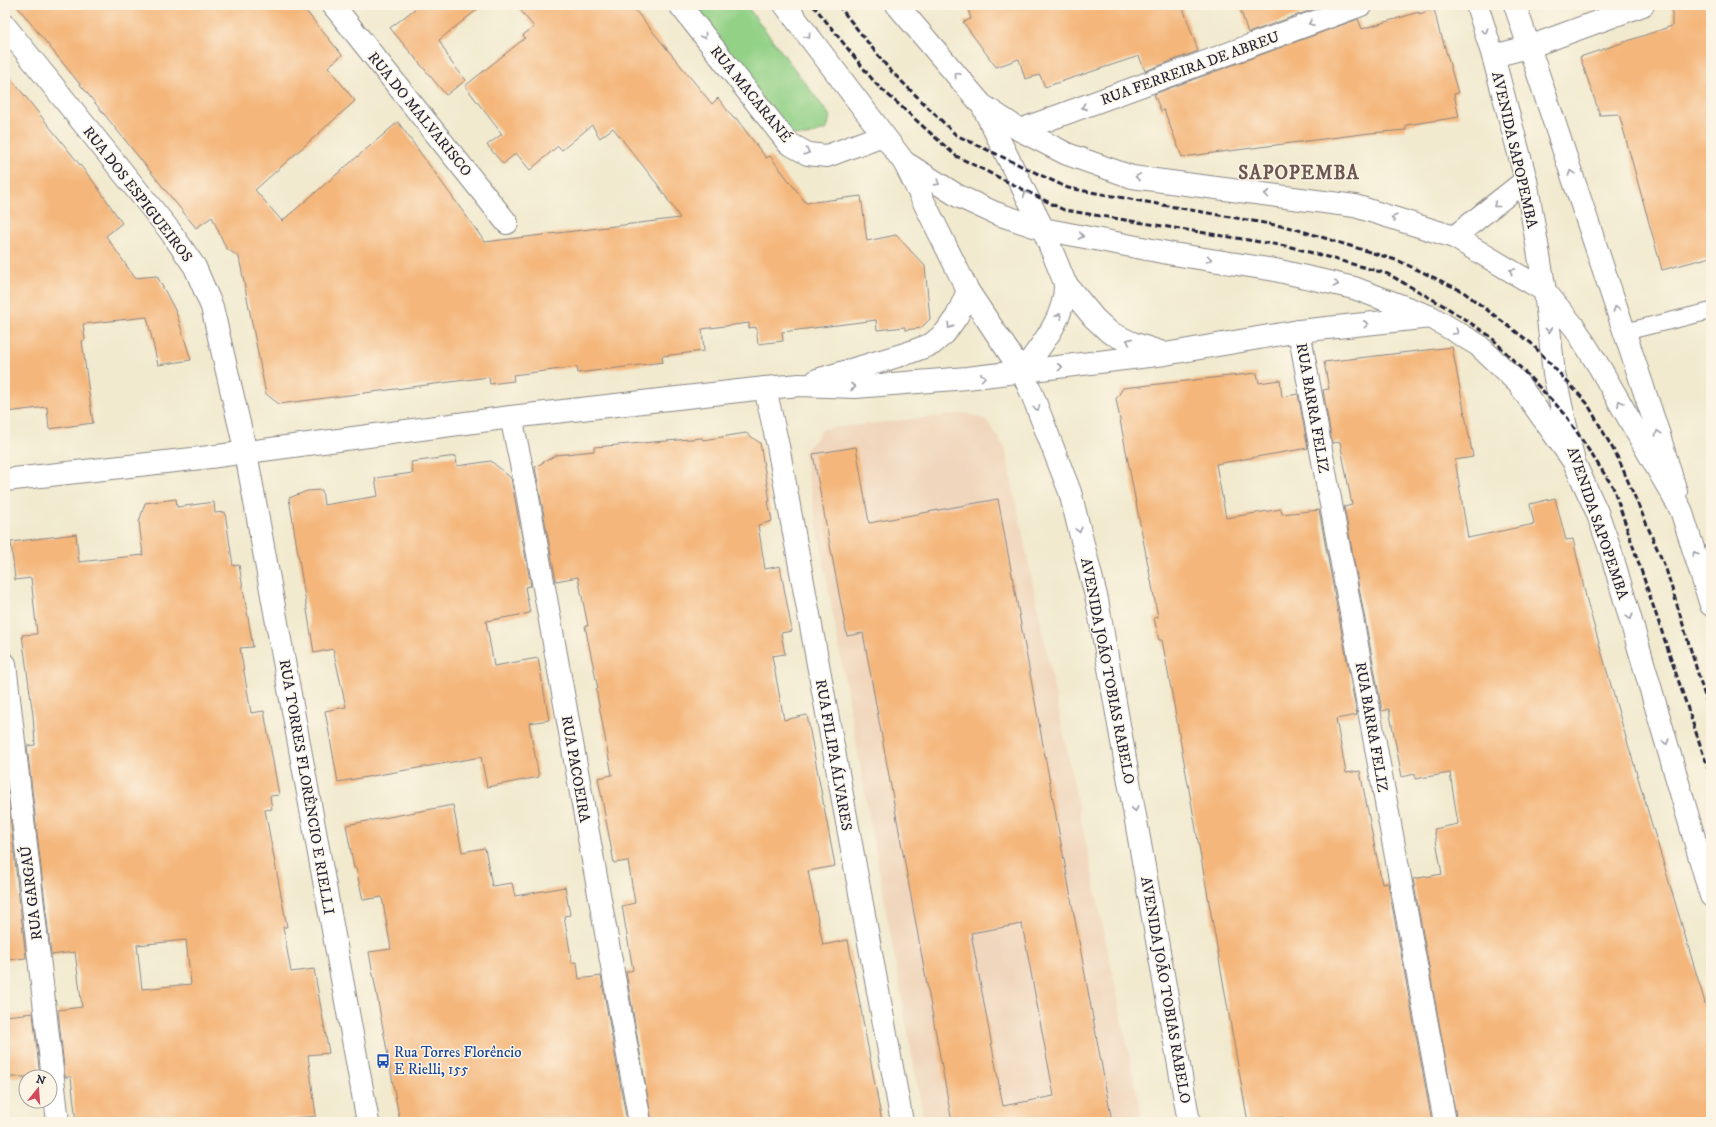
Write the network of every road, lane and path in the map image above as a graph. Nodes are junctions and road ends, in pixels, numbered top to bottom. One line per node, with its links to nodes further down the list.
1 (333, 5): 17 (street, RUA DO MALVARISCO)
2 (680, 5): 14 (street, RUA MACARANÉ, one-way to 14)
3 (785, 5): 14 (street, one-way to 14)
4 (897, 5): 12 (street, one-way to 4)
5 (1361, 5): 13 (street, RUA FERREIRA DE ABREU, one-way to 13)
6 (1477, 5): 11 (street, AVENIDA SAPOPEMBA, one-way to 11)
7 (1515, 5): 10 (street)
8 (1644, 5): 10 (street)
9 (5, 26): 32 (street, RUA DOS ESPIGUEIROS)
10 (1530, 47): 11 (street); 26 (street, one-way to 10)
11 (1493, 56): 16 (street, AVENIDA SAPOPEMBA)
12 (982, 105): 13 (street); 18 (street, one-way to 12)
13 (1020, 130): 19 (street, one-way to 13)
14 (883, 135): 15 (street)
15 (904, 162): 18 (street, one-way to 18); 21 (street, AVENIDA JOÃO TOBIAS RABELO)
16 (1526, 180): 19 (street, one-way to 19); 22 (street, AVENIDA SAPOPEMBA)
17 (507, 223)
18 (1042, 229): 20 (street); 24 (street, one-way to 24)
19 (1454, 237): 22 (street, one-way to 19)
20 (1065, 283): 27 (street, one-way to 20); 28 (street, one-way to 20)
21 (968, 291): 28 (street, AVENIDA JOÃO TOBIAS RABELO); 29 (street, one-way to 29)
22 (1545, 291): 33 (street, AVENIDA SAPOPEMBA, one-way to 33); 35 (street, one-way to 22)
23 (1711, 311): 26 (lane)
24 (1431, 317): 25 (street, one-way to 24); 33 (street, one-way to 33)
25 (1299, 331): 27 (street); 44 (street, RUA BARRA FELIZ)
26 (1624, 332): 35 (street, one-way to 26)
27 (1165, 354): 28 (street, one-way to 27)
28 (1022, 372): 29 (street, one-way to 28); 43 (street, AVENIDA JOÃO TOBIAS RABELO, one-way to 43)
29 (800, 385): 30 (street)
30 (765, 388): 31 (street); 42 (street, RUA FILIPA ÁLVARES)
31 (511, 417): 32 (street); 41 (street, RUA PACOEIRA)
32 (246, 453): 34 (street); 40 (street, RUA TORRES FLORÊNCIO E RIELLI)
33 (1574, 462): 38 (street, AVENIDA SAPOPEMBA, one-way to 38)
34 (5, 480)
35 (1681, 510): 36 (street, one-way to 35)
36 (1711, 605)
37 (5, 664): 39 (street, RUA GARGAÚ)
38 (1711, 896)
39 (58, 1122)
40 (368, 1122)
41 (640, 1122)
42 (902, 1122)
43 (1189, 1122)
44 (1444, 1122)

